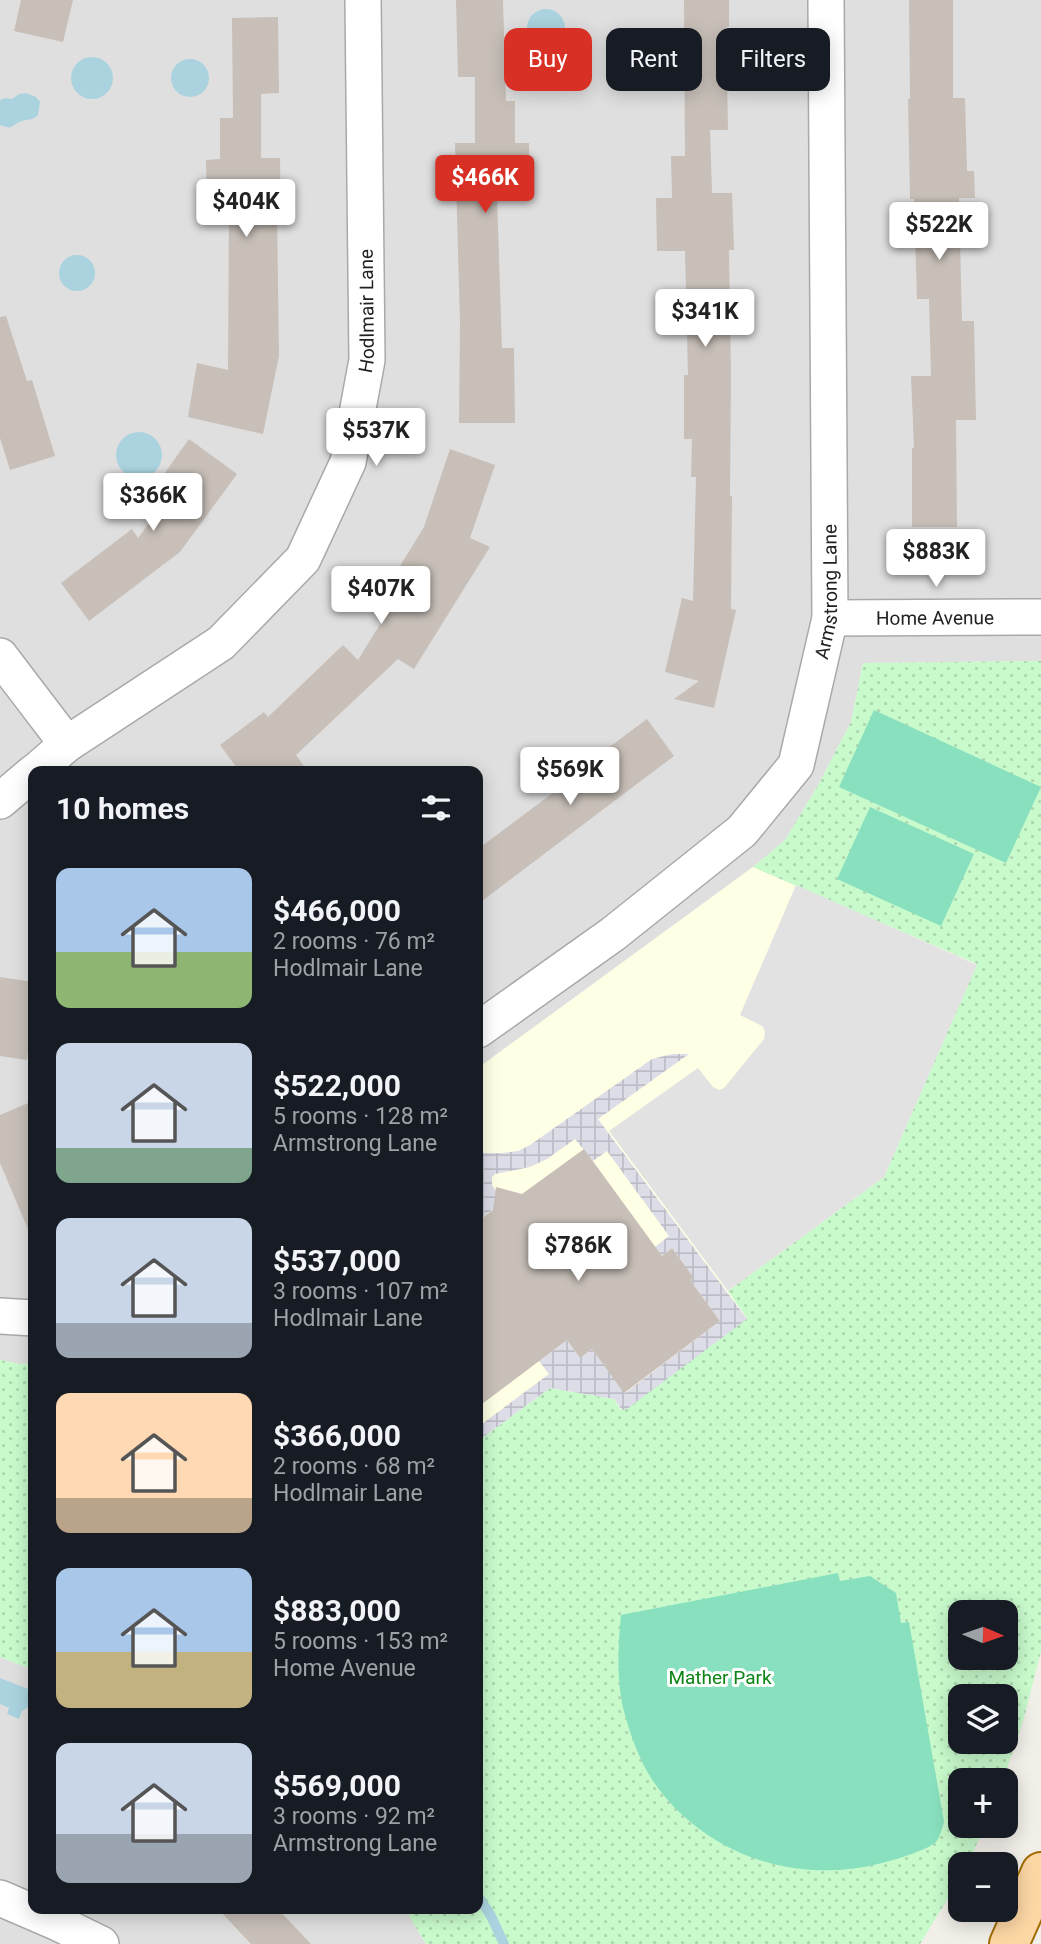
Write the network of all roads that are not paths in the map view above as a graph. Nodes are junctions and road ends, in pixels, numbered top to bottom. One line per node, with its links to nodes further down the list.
1 (363, 0): 6 (street, Hodlmair Lane)
2 (826, 0): 4 (street, Armstrong Lane)
3 (1041, 617): 4 (street, Home Avenue)
4 (830, 618): 10 (street, Armstrong Lane)
5 (0, 656): 6 (street)
6 (67, 744): 7 (street, Hodlmair Lane)
7 (41, 766)
8 (28, 777): 9 (street, Hodlmair Lane)
9 (0, 801)
10 (483, 1026)
11 (0, 1316): 12 (street)
12 (28, 1318)
13 (1041, 1872): 18 (main road)
14 (0, 1898): 15 (street)
15 (28, 1910)
16 (37, 1914): 17 (street)
17 (101, 1944)
18 (1009, 1944)

